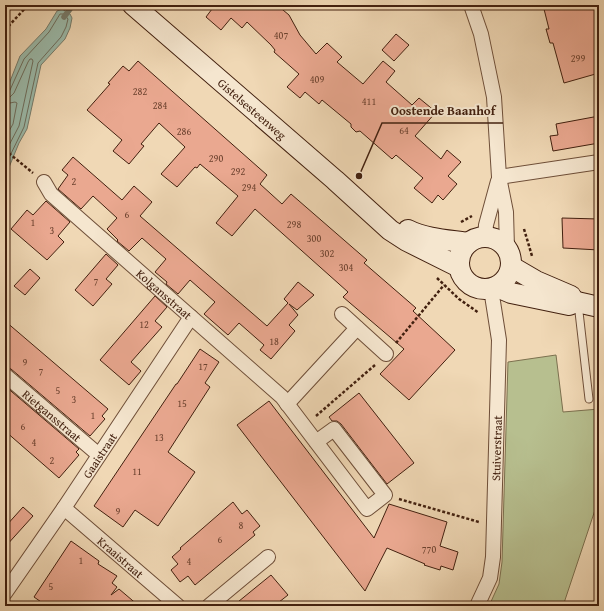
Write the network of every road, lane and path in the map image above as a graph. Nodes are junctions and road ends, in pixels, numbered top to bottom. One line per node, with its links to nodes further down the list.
1 (28, 5): 4 (path)
2 (133, 5): 11 (main road, Gistelsesteenweg)
3 (472, 5): 8 (street)
4 (5, 30)
5 (5, 150): 7 (path)
6 (599, 162): 8 (street)
7 (21, 163)
8 (499, 177): 10 (street); 12 (street)
9 (44, 182): 21 (street, Kolgansstraat)
10 (491, 211): 13 (path); 14 (street)
11 (372, 212): 14 (main road, Gistelsesteenweg); 17 (main road, Gistelsesteenweg)
12 (506, 212): 15 (street); 16 (path)
13 (456, 224)
14 (476, 240): 15 (main road); 17 (main road)
15 (509, 257): 18 (main road); 19 (main road)
16 (533, 257)
17 (459, 267): 18 (main road)
18 (494, 288): 19 (main road); 31 (street, Stuiverstraat)
19 (586, 304): 25 (lane)
20 (342, 314): 22 (street)
21 (191, 317): 26 (street, Kolgansstraat); 28 (street, Gaaistraat)
22 (357, 328): 23 (street); 26 (street)
23 (386, 354)
24 (5, 374): 28 (street, Rietgansstraat)
25 (589, 399)
26 (287, 404): 27 (street, Kolgansstraat)
27 (316, 442): 29 (street); 29 (street, Kolgansstraat)
28 (99, 455): 30 (street, Gaaistraat)
29 (385, 495): 31 (path)
30 (64, 508): 33 (street, Gaaistraat); 34 (street, Kraaistraat)
31 (495, 521): 36 (street, Stuiverstraat)
32 (268, 557): 35 (street)
33 (5, 593)
34 (178, 606)
35 (209, 606)
36 (477, 606)

